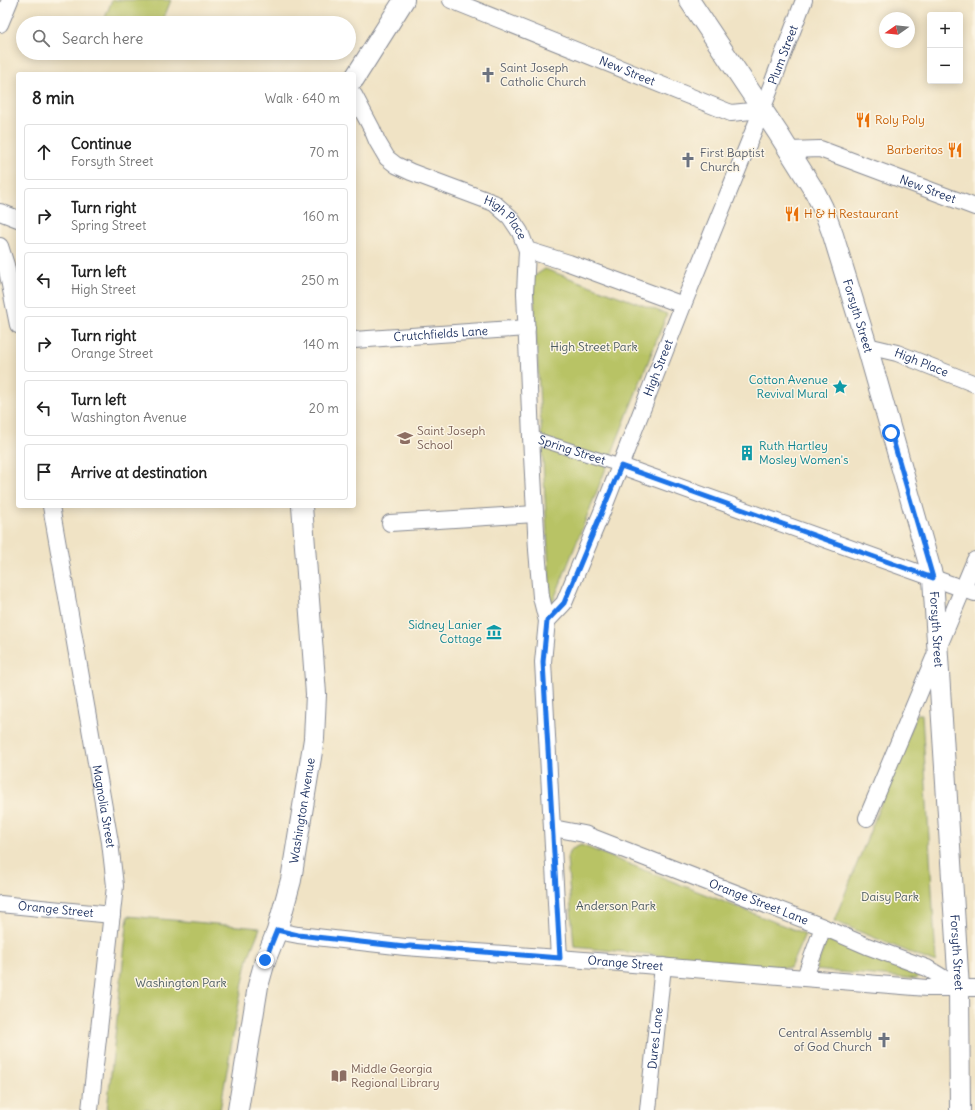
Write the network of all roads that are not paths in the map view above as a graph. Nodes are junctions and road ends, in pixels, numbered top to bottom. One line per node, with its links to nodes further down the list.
1 (404, 0): 5 (street)
2 (451, 0): 7 (street, New Street)
3 (689, 0): 7 (street, Forsyth Street)
4 (804, 0): 7 (street, Plum Street)
5 (356, 76)
6 (356, 99): 13 (street, High Place)
7 (762, 110): 8 (street, Forsyth Street); 14 (street, High Street)
8 (789, 150): 9 (street, New Street); 18 (street, Forsyth Street)
9 (975, 207)
10 (0, 212): 11 (street)
11 (16, 218)
12 (0, 246): 15 (street)
13 (527, 250): 14 (street, High Place); 16 (street)
14 (683, 305): 21 (street, High Street)
15 (16, 315)
16 (527, 328): 17 (street, Crutchfields Lane); 20 (street)
17 (356, 340)
18 (866, 346): 19 (street, High Place); 27 (street, Forsyth Street)
19 (975, 384)
20 (531, 437): 21 (street, Spring Street); 24 (street)
21 (621, 466): 27 (street, Spring Street); 29 (street, High Street)
22 (51, 508): 34 (street, Magnolia Street)
23 (302, 508): 36 (street, Washington Avenue)
24 (535, 514): 25 (street); 29 (street)
25 (390, 523)
26 (975, 560): 28 (street)
27 (933, 578): 28 (street, Spring Street); 30 (street, Forsyth Street)
28 (969, 591): 30 (street)
29 (547, 621): 32 (street)
30 (938, 647): 31 (street); 40 (street, Forsyth Street)
31 (867, 818)
32 (553, 828): 35 (street, Orange Street Lane); 37 (street)
33 (0, 904): 34 (street, Orange Street)
34 (112, 915): 41 (street, Magnolia Street)
35 (823, 927): 39 (street); 40 (street, Orange Street Lane)
36 (277, 930): 37 (street, Orange Street); 42 (street, Washington Avenue)
37 (560, 958): 38 (street, Orange Street)
38 (662, 966): 39 (street, Orange Street); 43 (street, Dures Lane)
39 (805, 977): 40 (street, Orange Street)
40 (967, 988): 44 (street, Forsyth Street)
41 (90, 1110)
42 (238, 1110)
43 (648, 1110)
44 (960, 1110)

